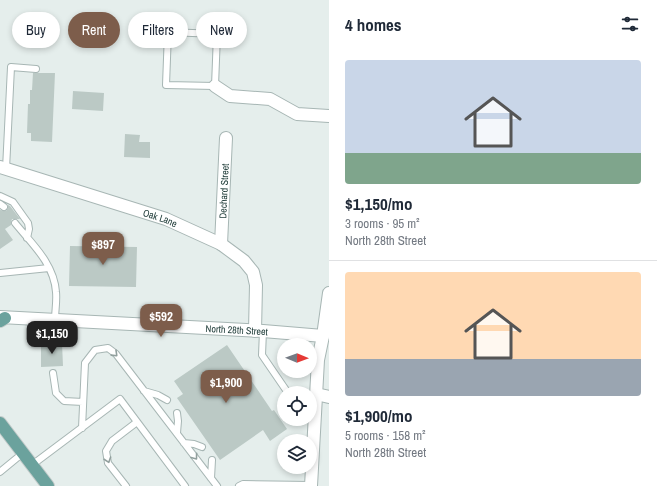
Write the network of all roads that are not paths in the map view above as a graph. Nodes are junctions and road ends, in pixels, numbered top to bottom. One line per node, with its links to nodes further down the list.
1 (36, 68): 5 (lane)
2 (215, 86): 2 (lane); 3 (street)
3 (329, 116)
4 (226, 138): 9 (street, Dechard Street)
5 (3, 168): 9 (street, Oak Lane)
6 (0, 196): 8 (lane)
7 (15, 223): 8 (lane)
8 (27, 238): 10 (lane)
9 (220, 244): 15 (street, Oak Lane)
10 (49, 268): 11 (lane); 14 (lane)
11 (0, 273)
12 (329, 293): 16 (street)
13 (2, 319): 14 (street, North 28th Street)
14 (55, 320): 15 (street, North 28th Street)
15 (259, 331): 16 (street, North 28th Street); 18 (lane)
16 (326, 336): 19 (street)
17 (53, 373): 24 (lane)
18 (283, 386)
19 (316, 386)
20 (144, 391): 23 (lane); 24 (lane, one-way to 20); 30 (lane)
21 (317, 394): 22 (street)
22 (329, 397)
23 (167, 400)
24 (82, 402): 29 (lane)
25 (177, 413): 30 (lane)
26 (137, 422): 29 (lane); 39 (lane, one-way to 39); 40 (lane)
27 (0, 423): 33 (main road)
28 (314, 426): 43 (street)
29 (82, 428): 35 (lane)
30 (177, 433): 31 (lane)
31 (184, 443): 32 (lane); 37 (lane, one-way to 37)
32 (202, 448)
33 (23, 453): 35 (main road); 36 (lane)
34 (212, 460): 37 (lane)
35 (32, 466): 38 (main road)
36 (0, 472)
37 (211, 478): 41 (lane)
38 (48, 486)
39 (126, 486)
40 (184, 486)
41 (217, 486)
42 (239, 486): 43 (lane)
43 (311, 486)

